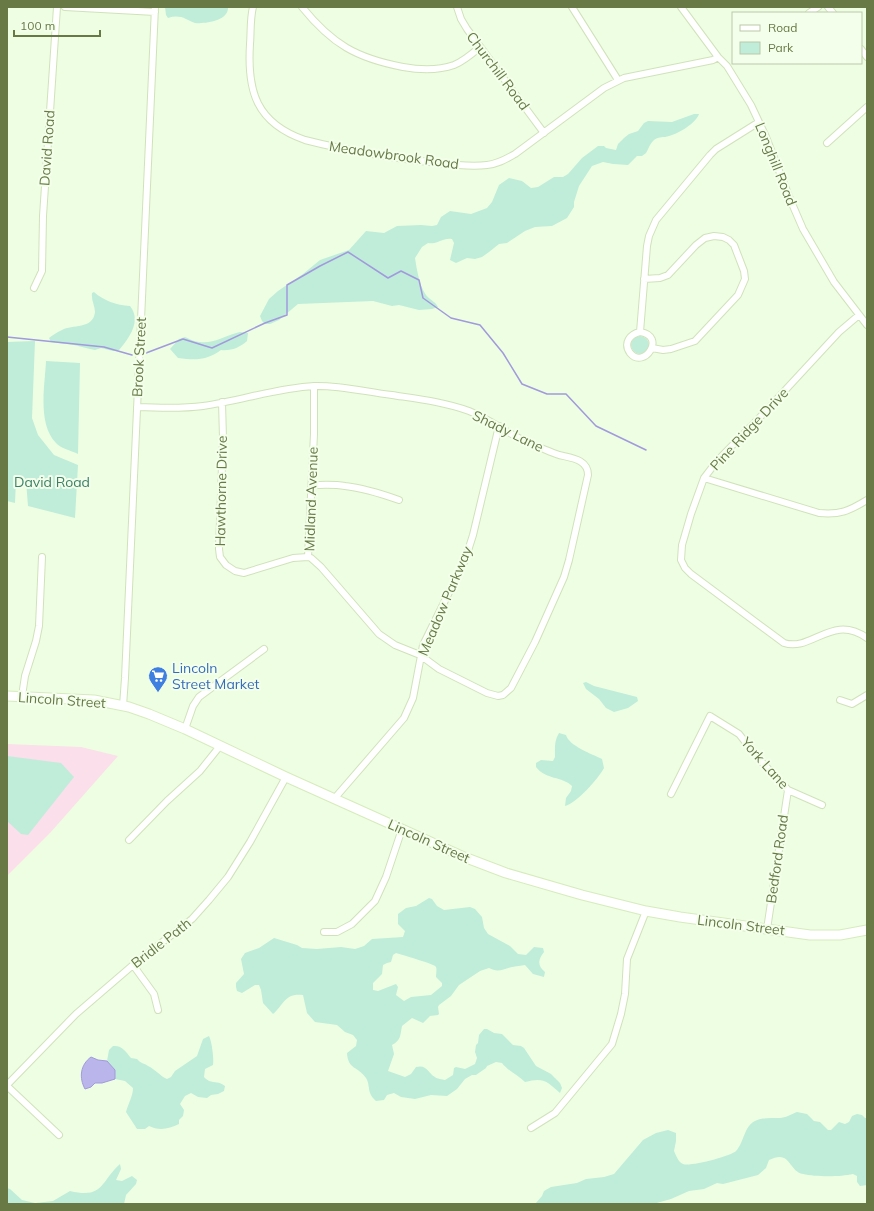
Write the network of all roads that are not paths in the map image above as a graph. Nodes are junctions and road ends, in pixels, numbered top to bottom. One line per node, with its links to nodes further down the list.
1 (57, 7): 19 (street, David Road)
2 (65, 7): 8 (street)
3 (253, 7): 16 (street, Meadowbrook Road)
4 (302, 7): 9 (street)
5 (457, 7): 9 (street, Churchill Road)
6 (572, 7): 13 (street)
7 (681, 7): 10 (street, Longhill Road)
8 (155, 10): 26 (street, Brook Street)
9 (480, 47): 16 (street, Churchill Road)
10 (718, 57): 12 (street, Longhill Road); 13 (street, Meadowbrook Road)
11 (732, 64): 12 (street)
12 (727, 66): 15 (street, Longhill Road)
13 (618, 80): 16 (street, Meadowbrook Road)
14 (867, 106): 17 (street)
15 (759, 122): 18 (street); 20 (street, Longhill Road)
16 (544, 133)
17 (827, 143)
18 (644, 279): 22 (street); 23 (street)
19 (34, 288)
20 (859, 315): 21 (street, Longhill Road); 28 (street, Pine Ridge Drive)
21 (867, 325)
22 (640, 332): 23 (street); 23 (street)
23 (652, 348)
24 (314, 386): 25 (street, Shady Lane); 27 (street, Shady Lane); 29 (street, Midland Avenue)
25 (222, 402): 26 (street, Shady Lane); 33 (street, Hawthorne Drive)
26 (137, 407): 41 (street, Brook Street)
27 (498, 426): 36 (street, Meadow Parkway); 36 (street, Shady Lane)
28 (704, 478): 31 (street); 34 (street, Pine Ridge Drive)
29 (311, 485): 30 (street); 33 (street, Midland Avenue)
30 (399, 500)
31 (867, 500)
32 (42, 557): 39 (street)
33 (308, 557): 36 (street, Midland Avenue)
34 (867, 638)
35 (264, 649): 42 (street)
36 (420, 655): 47 (street, Meadow Parkway)
37 (867, 695): 40 (street)
38 (7, 696): 39 (main road, Lincoln Street)
39 (22, 696): 41 (main road, Lincoln Street)
40 (840, 700)
41 (123, 706): 42 (main road, Lincoln Street)
42 (185, 729): 43 (main road, Lincoln Street)
43 (220, 746): 44 (main road, Lincoln Street); 50 (street)
44 (286, 777): 47 (main road, Lincoln Street); 55 (street, Bridle Path)
45 (788, 790): 46 (street, York Lane); 48 (street, York Lane); 52 (street, Bedford Road)
46 (671, 794)
47 (334, 799): 49 (main road, Lincoln Street)
48 (822, 805)
49 (402, 829): 51 (main road, Lincoln Street); 54 (street)
50 (129, 840)
51 (646, 911): 52 (main road, Lincoln Street); 58 (street)
52 (767, 929): 53 (main road, Lincoln Street)
53 (867, 930)
54 (324, 932)
55 (133, 965): 56 (street); 57 (street, Bridle Path)
56 (158, 1010)
57 (7, 1086): 59 (street)
58 (531, 1128)
59 (59, 1135)

